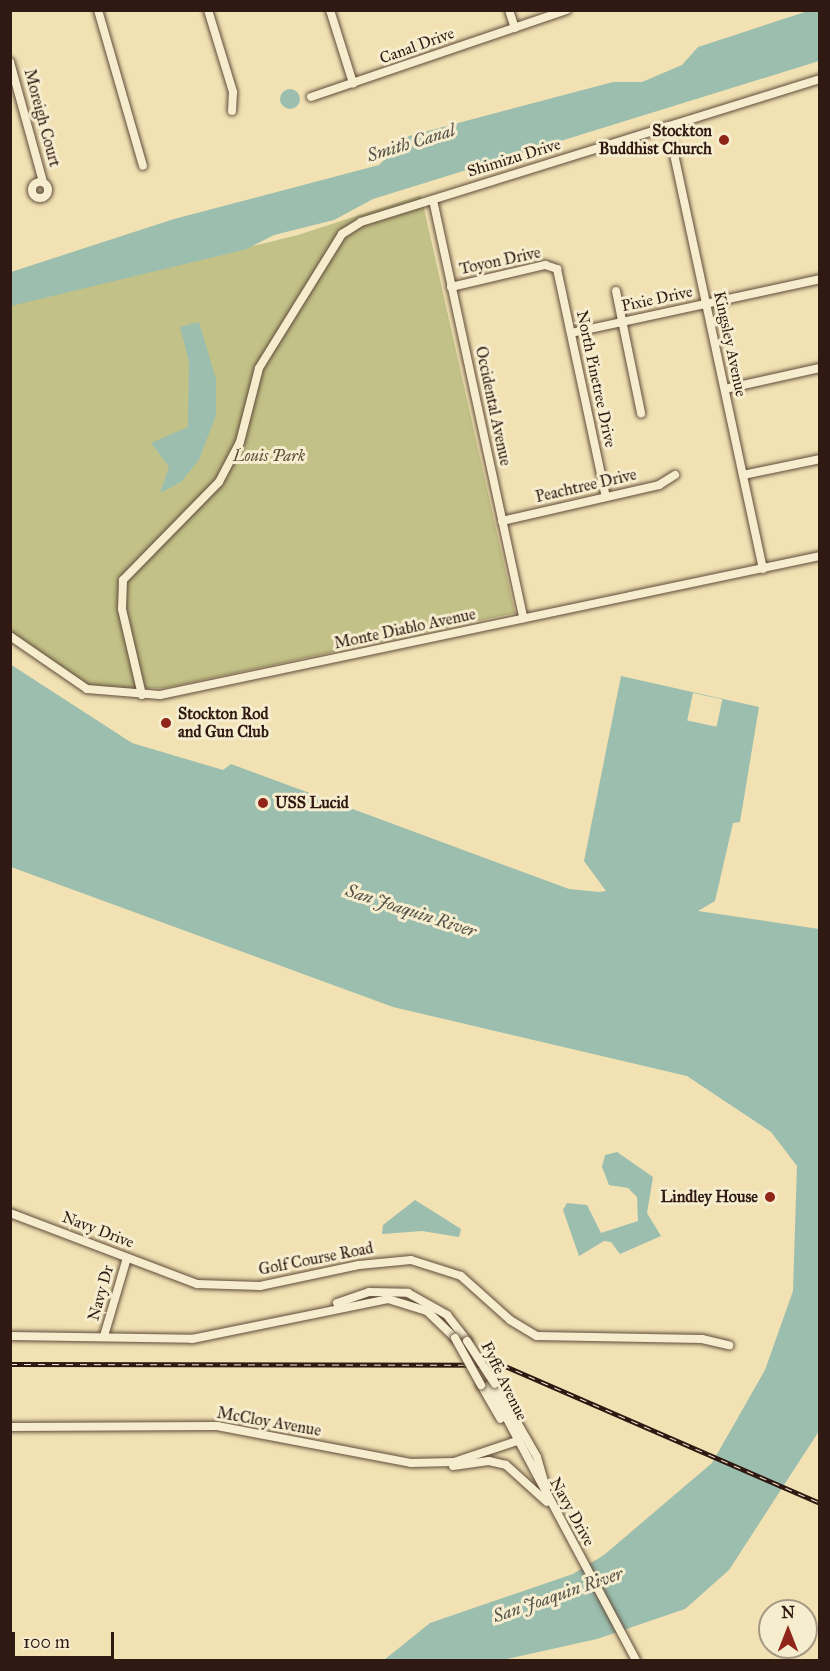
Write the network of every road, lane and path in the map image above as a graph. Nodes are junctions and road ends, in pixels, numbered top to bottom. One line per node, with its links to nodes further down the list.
1 (98, 10): 13 (street)
2 (208, 10): 11 (street)
3 (330, 10): 9 (street)
4 (509, 10): 6 (street)
5 (567, 10): 6 (street, Canal Drive)
6 (515, 28): 9 (street, Canal Drive)
7 (10, 62): 14 (street, Moreigh Court)
8 (819, 79): 12 (street, Shimizu Drive)
9 (353, 84): 10 (street, Canal Drive)
10 (310, 97)
11 (232, 111)
12 (668, 126): 15 (street, Shimizu Drive); 20 (street, Kingsley Avenue)
13 (143, 166)
14 (43, 182)
15 (433, 200): 18 (street, Occidental Avenue); 35 (street, Shimizu Drive)
16 (555, 268): 18 (street, Toyon Drive); 22 (street, North Pinetree Drive)
17 (819, 279): 20 (street, Pixie Drive)
18 (451, 286): 30 (street, Occidental Avenue)
19 (616, 291): 21 (street)
20 (706, 303): 21 (street, Pixie Drive); 24 (street, Kingsley Avenue)
21 (622, 321): 22 (street, Pixie Drive); 25 (street)
22 (571, 333): 29 (street, North Pinetree Drive)
23 (819, 368): 24 (street)
24 (725, 389): 28 (street, Kingsley Avenue)
25 (641, 413)
26 (819, 459): 28 (street)
27 (675, 476): 29 (street, Peachtree Drive)
28 (743, 476): 32 (street, Kingsley Avenue)
29 (606, 497): 30 (street, Peachtree Drive)
30 (502, 521): 33 (street, Occidental Avenue)
31 (819, 556): 32 (street, Monte Diablo Avenue)
32 (763, 569): 33 (street, Monte Diablo Avenue)
33 (523, 618): 35 (street, Monte Diablo Avenue)
34 (10, 636): 35 (street, Monte Diablo Avenue)
35 (141, 695)
36 (10, 1213): 37 (street, Navy Drive)
37 (127, 1258): 38 (street, Navy Drive); 41 (street, Navy Dr)
38 (172, 1279): 42 (street, Golf Course Road)
39 (323, 1308): 41 (street, Fyffe Avenue); 43 (street, Fyffe Avenue, bridge); 43 (street, Fyffe Avenue, bridge)
40 (10, 1336): 41 (street, Fyffe Avenue)
41 (104, 1336)
42 (729, 1345)
43 (488, 1384): 45 (street, Fyffe Avenue); 47 (street)
44 (10, 1426): 46 (street, McCloy Avenue)
45 (517, 1442): 46 (street, McCloy Avenue); 47 (street, Navy Drive)
46 (380, 1458): 47 (street)
47 (550, 1504): 48 (street, Navy Drive)
48 (636, 1660)

